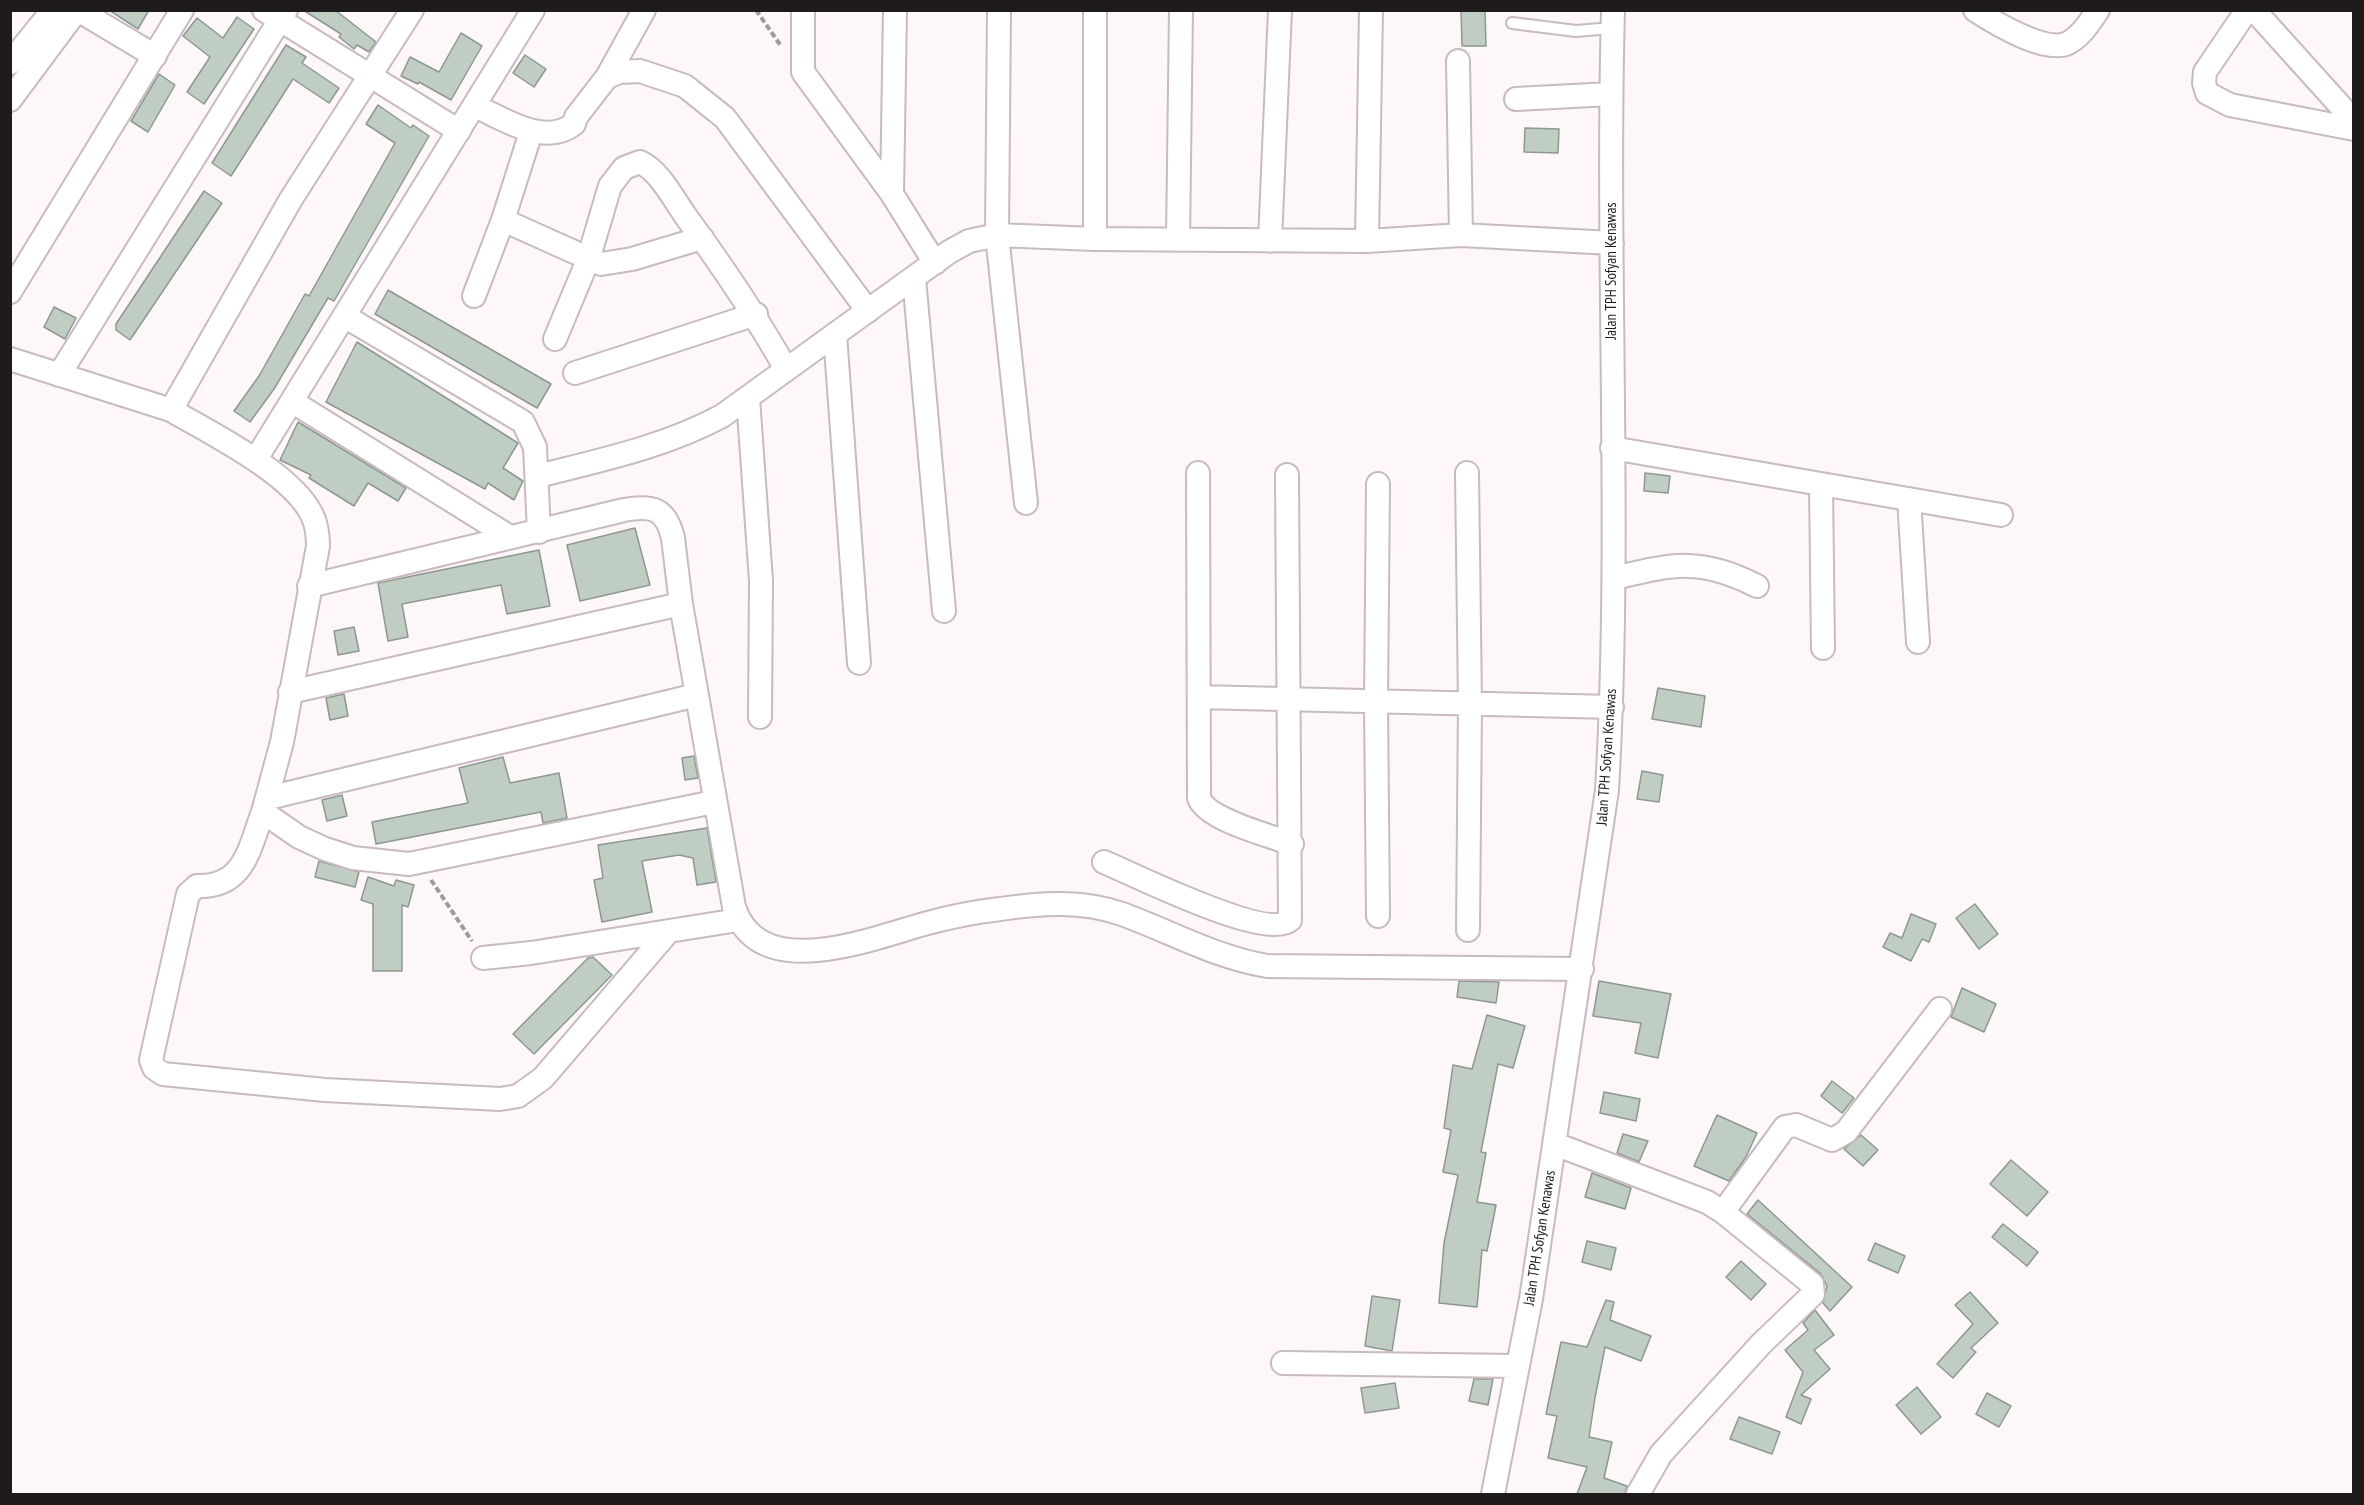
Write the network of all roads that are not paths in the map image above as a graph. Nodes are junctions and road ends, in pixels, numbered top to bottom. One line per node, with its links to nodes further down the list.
1 (53, 10): 23 (street)
2 (78, 10): 21 (street); 28 (street)
3 (182, 10): 21 (street)
4 (412, 10): 24 (street)
5 (533, 10): 29 (street)
6 (644, 10): 25 (street)
7 (803, 10): 34 (street)
8 (895, 10): 34 (street)
9 (999, 10): 36 (street)
10 (1095, 10): 39 (street)
11 (1181, 10): 40 (street)
12 (1280, 10): 41 (street)
13 (1371, 10): 42 (street)
14 (1975, 10): 15 (street)
15 (2098, 10)
16 (2247, 10): 31 (street)
17 (2254, 10): 30 (street)
18 (277, 14): 24 (street); 57 (street)
19 (1612, 20): 20 (lane); 26 (street, Jalan TPH Sofyan Kenawas)
20 (1512, 23)
21 (155, 56): 47 (street)
22 (1458, 62): 37 (street)
23 (10, 63)
24 (370, 76): 32 (street); 60 (street)
25 (607, 77): 33 (street); 49 (street)
26 (1611, 94): 27 (street); 43 (street, Jalan TPH Sofyan Kenawas)
27 (1516, 99)
28 (10, 100)
29 (475, 106): 32 (street); 33 (street)
30 (2354, 121)
31 (2354, 129)
32 (459, 131): 51 (street)
33 (531, 132): 35 (street)
34 (892, 194): 45 (street)
35 (503, 220): 44 (street); 48 (street)
36 (997, 235): 39 (street); 45 (street); 70 (street)
37 (1461, 235): 42 (street); 43 (street)
38 (702, 238): 44 (street); 44 (street); 50 (street)
39 (1095, 239): 40 (street)
40 (1178, 240): 41 (street)
41 (1270, 241): 42 (street)
42 (1367, 241)
43 (1612, 243): 61 (street, Jalan TPH Sofyan Kenawas)
44 (588, 260): 53 (street)
45 (935, 262): 46 (street)
46 (914, 278): 49 (street); 78 (street)
47 (10, 292)
48 (474, 296)
49 (868, 311): 52 (street)
50 (756, 314): 55 (street); 56 (street)
51 (346, 317): 59 (street); 66 (street)
52 (835, 334): 55 (street); 81 (street)
53 (555, 339)
54 (10, 359): 57 (street)
55 (786, 369): 58 (street)
56 (575, 373)
57 (59, 375): 60 (street)
58 (748, 398): 66 (street); 89 (street)
59 (293, 402): 62 (street); 73 (street)
60 (171, 410): 62 (street)
61 (1612, 448): 68 (street); 74 (street, Jalan TPH Sofyan Kenawas)
62 (255, 459): 75 (street)
63 (1198, 473): 84 (street)
64 (1467, 473): 87 (street)
65 (1287, 475): 85 (street)
66 (538, 476): 72 (street)
67 (1378, 484): 86 (street)
68 (1821, 485): 69 (street); 80 (street)
69 (1909, 499): 71 (street); 79 (street)
70 (1026, 503)
71 (2001, 515)
72 (539, 531): 73 (street); 77 (street)
73 (510, 537): 75 (street)
74 (1614, 578): 76 (street); 88 (street, Jalan TPH Sofyan Kenawas)
75 (309, 586): 82 (street)
76 (1757, 586)
77 (681, 604): 82 (street); 83 (street)
78 (944, 611)
79 (1918, 642)
80 (1823, 648)
81 (859, 663)
82 (290, 692): 91 (street)
83 (697, 695): 90 (street); 91 (street)
84 (1199, 697): 85 (street); 92 (street)
85 (1289, 700): 86 (street); 92 (street)
86 (1376, 702): 87 (street); 94 (street)
87 (1470, 704): 88 (street); 96 (street)
88 (1612, 707): 99 (street, Jalan TPH Sofyan Kenawas)
89 (760, 717)
90 (714, 802): 91 (street); 95 (street)
91 (265, 805): 97 (street)
92 (1292, 844): 93 (street)
93 (1104, 862)
94 (1378, 916)
95 (738, 920): 97 (street); 99 (street)
96 (1468, 930)
97 (668, 932): 98 (street)
98 (483, 958)
99 (1582, 969): 101 (street, Jalan TPH Sofyan Kenawas)
100 (1940, 1009): 102 (street)
101 (1555, 1144): 102 (street); 104 (street, Jalan TPH Sofyan Kenawas)
102 (1723, 1212): 106 (street)
103 (1283, 1364): 104 (street)
104 (1518, 1366): 105 (street, Jalan TPH Sofyan Kenawas)
105 (1493, 1494)
106 (1638, 1494)

